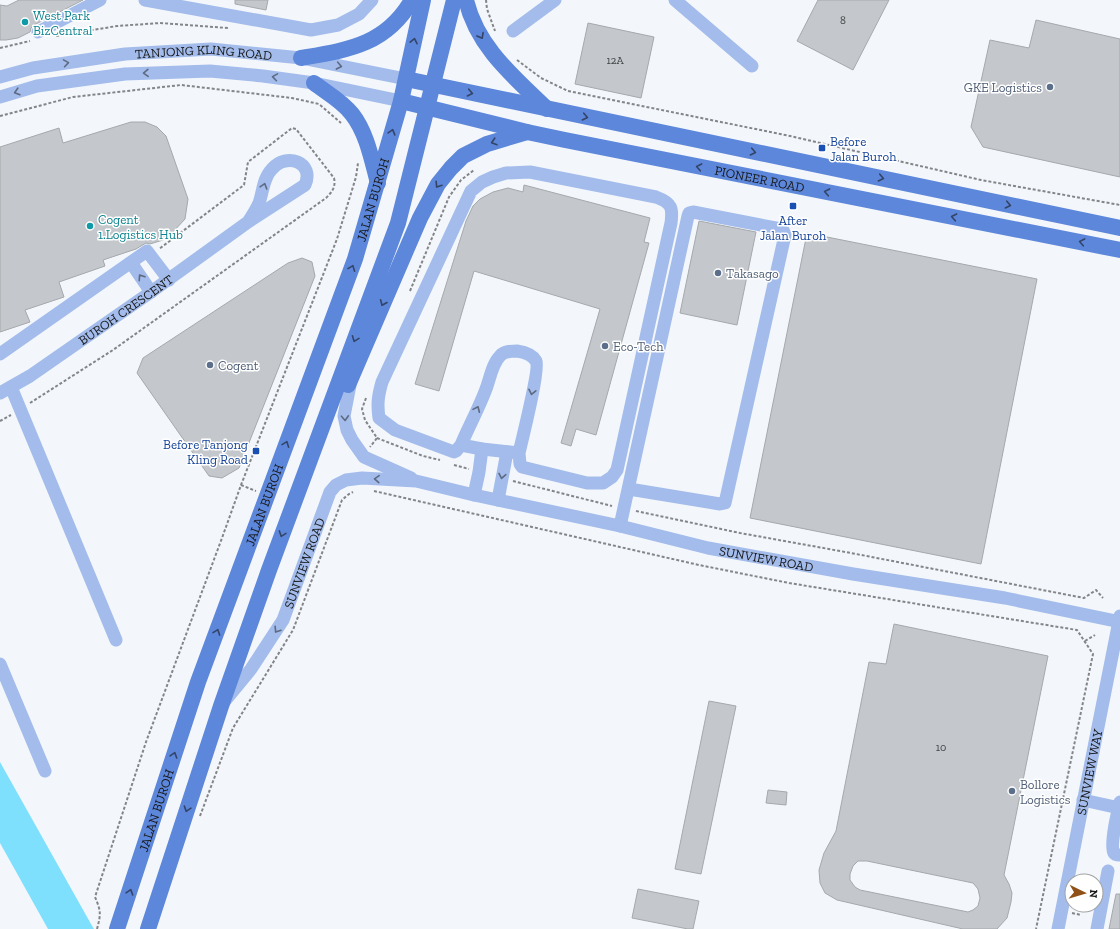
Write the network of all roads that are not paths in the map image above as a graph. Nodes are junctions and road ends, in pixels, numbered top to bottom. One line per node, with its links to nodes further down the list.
1 (100, 0): 11 (street)
2 (145, 0): 3 (street)
3 (372, 0)
4 (412, 0): 12 (main road)
5 (423, 0): 15 (main road, one-way to 5)
6 (454, 0): 17 (main road)
7 (466, 0): 21 (main road, one-way to 21)
8 (555, 0): 10 (street)
9 (676, 0): 13 (street)
10 (513, 31)
11 (37, 36)
12 (301, 58): 14 (street, TANJONG KLING ROAD, one-way to 12); 15 (street, TANJONG KLING ROAD, one-way to 15)
13 (752, 66)
14 (0, 77)
15 (406, 79): 17 (main road, PIONEER ROAD); 19 (main road, JALAN BUROH)
16 (314, 83): 18 (street, TANJONG KLING ROAD, one-way to 18); 19 (street, TANJONG KLING ROAD); 23 (main road)
17 (432, 85): 20 (main road, JALAN BUROH); 21 (main road, PIONEER ROAD, one-way to 21)
18 (0, 97)
19 (401, 101): 20 (main road, PIONEER ROAD); 23 (main road, JALAN BUROH, one-way to 19)
20 (428, 107): 22 (main road, PIONEER ROAD); 36 (main road, JALAN BUROH, one-way to 36)
21 (547, 109): 25 (main road, PIONEER ROAD, one-way to 25)
22 (527, 132): 26 (main road, PIONEER ROAD, one-way to 22); 31 (main road, one-way to 31)
23 (378, 183): 51 (main road, JALAN BUROH, one-way to 23)
24 (248, 222): 24 (street, BUROH CRESCENT, one-way to 24); 28 (street, BUROH CRESCENT)
25 (1120, 228)
26 (1120, 250)
27 (130, 263): 28 (street); 29 (street, one-way to 27); 30 (street)
28 (169, 280): 29 (street, BUROH CRESCENT)
29 (151, 292): 32 (street, BUROH CRESCENT)
30 (0, 354)
31 (351, 380): 36 (main road); 37 (street, SUNVIEW ROAD, one-way to 37)
32 (5, 390): 43 (street)
33 (461, 445): 34 (street); 35 (street, one-way to 35); 35 (street)
34 (482, 449): 35 (street); 39 (street)
35 (513, 453): 40 (street, one-way to 40)
36 (311, 456): 45 (main road, JALAN BUROH, one-way to 45)
37 (416, 481): 39 (street, SUNVIEW ROAD); 45 (street, SUNVIEW ROAD, one-way to 45)
38 (629, 488): 38 (street); 41 (street)
39 (474, 495): 40 (street, SUNVIEW ROAD)
40 (498, 500): 41 (street, SUNVIEW ROAD)
41 (620, 526): 42 (street, SUNVIEW ROAD)
42 (1120, 620): 47 (street, SUNVIEW WAY)
43 (116, 640)
44 (0, 664): 46 (street)
45 (221, 706): 52 (main road, JALAN BUROH, one-way to 52)
46 (45, 771)
47 (1082, 800): 48 (street); 53 (street, SUNVIEW WAY)
48 (1119, 805): 49 (street)
49 (1120, 855)
50 (1108, 871): 54 (street)
51 (118, 929)
52 (148, 929)
53 (1058, 929)
54 (1097, 929)

